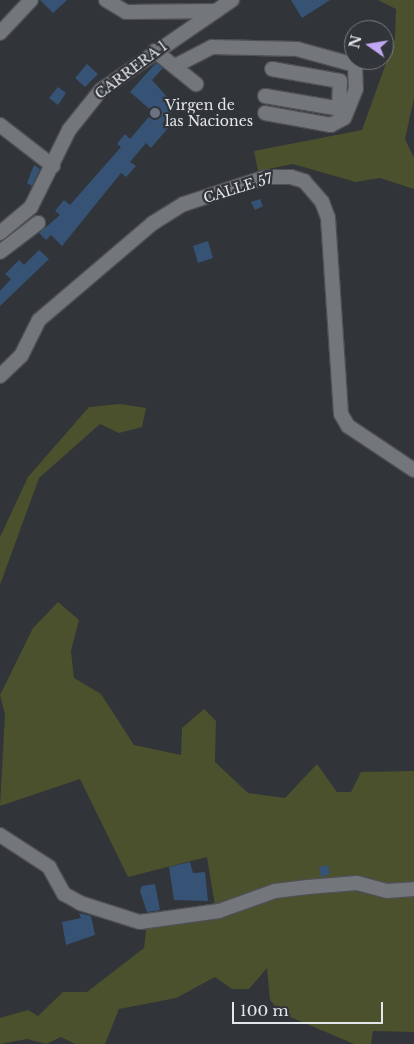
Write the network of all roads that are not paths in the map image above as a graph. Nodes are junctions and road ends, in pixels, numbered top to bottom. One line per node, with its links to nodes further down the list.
1 (31, 0): 5 (street)
2 (106, 0): 4 (street)
3 (232, 0): 4 (street, CARRERA 1)
4 (216, 11): 6 (street, CARRERA 1)
5 (0, 33)
6 (155, 51): 7 (street); 14 (street, CARRERA 1)
7 (175, 66): 9 (street); 11 (street)
8 (272, 69): 11 (street)
9 (196, 84)
10 (265, 96): 11 (street)
11 (343, 110): 12 (street)
12 (265, 113)
13 (0, 125): 14 (street)
14 (53, 166): 16 (street, CARRERA 1)
15 (38, 223): 17 (street)
16 (0, 233)
17 (0, 252)
18 (0, 376): 19 (street, CALLE 57)
19 (414, 470)
20 (0, 835): 21 (street)
21 (414, 889)

